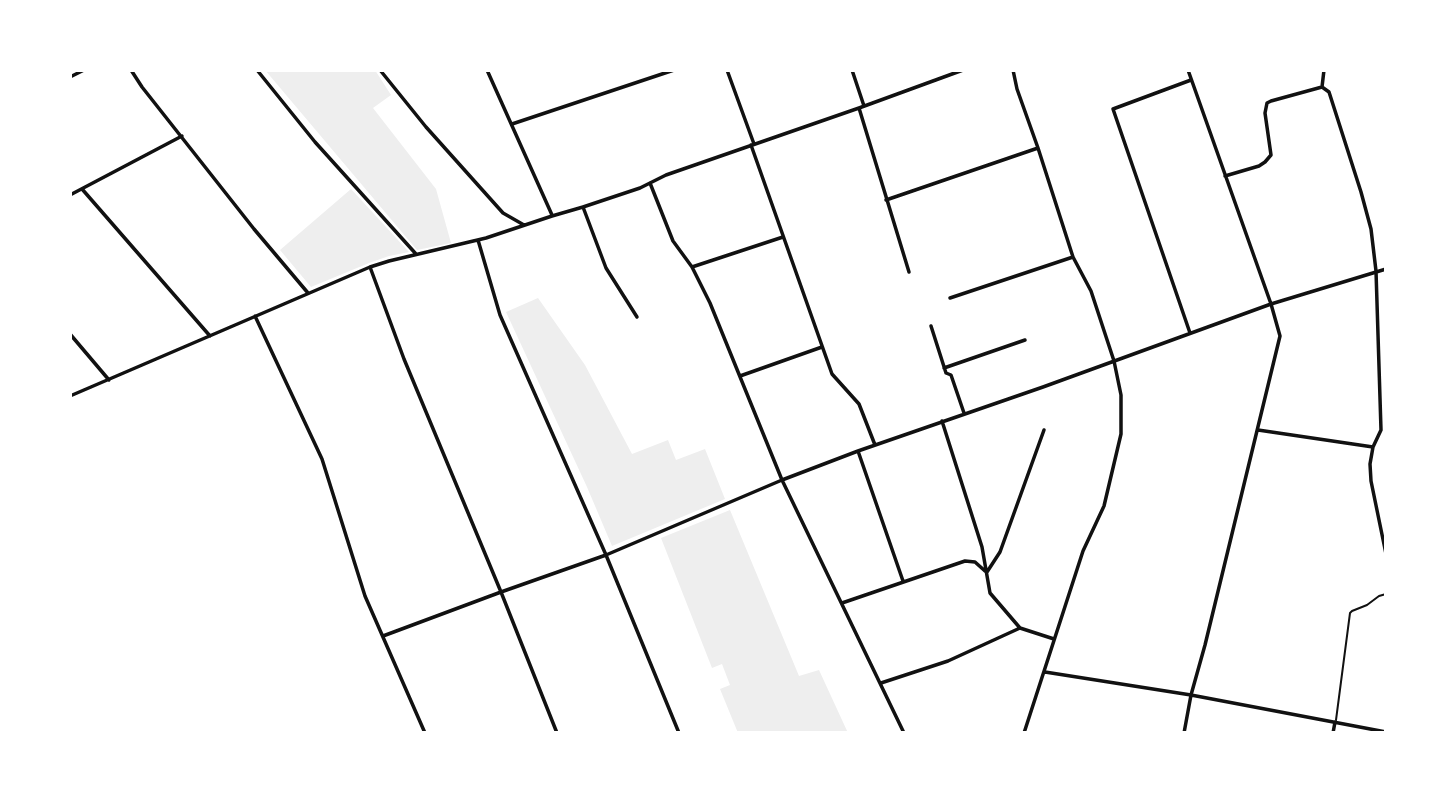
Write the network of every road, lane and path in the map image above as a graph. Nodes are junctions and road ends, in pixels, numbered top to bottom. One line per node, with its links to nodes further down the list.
1 (84, 70): 13 (street)
2 (131, 70): 19 (street)
3 (257, 70): 32 (street)
4 (380, 70): 29 (street)
5 (487, 70): 18 (street)
6 (674, 70): 18 (street)
7 (727, 70): 20 (street)
8 (852, 70): 16 (street)
9 (963, 70): 16 (street)
10 (1013, 70): 21 (street)
11 (1188, 70): 14 (street)
12 (1324, 70): 15 (street)
13 (70, 77)
14 (1191, 80): 22 (street); 45 (street)
15 (1322, 87): 22 (street); 37 (street)
16 (864, 106): 17 (street)
17 (859, 108): 20 (street); 26 (street)
18 (512, 124): 28 (street)
19 (181, 136): 24 (street); 39 (street)
20 (753, 145): 23 (street); 30 (street)
21 (1038, 148): 26 (street); 33 (street)
22 (1225, 176): 41 (street)
23 (650, 183): 27 (street); 35 (street)
24 (82, 189): 25 (street); 47 (street)
25 (70, 195)
26 (886, 200): 38 (street)
27 (583, 208): 28 (street); 43 (street)
28 (552, 216): 29 (street)
29 (524, 225): 31 (street)
30 (783, 237): 35 (street); 49 (street)
31 (478, 240): 32 (street); 64 (street)
32 (416, 254): 34 (street)
33 (1073, 257): 40 (street); 50 (street)
34 (370, 267): 39 (street); 67 (street)
35 (692, 267): 52 (street)
36 (1386, 269): 37 (street)
37 (1376, 271): 41 (street); 60 (street)
38 (909, 272)
39 (308, 293): 42 (street)
40 (950, 298)
41 (1271, 304): 45 (street); 58 (street)
42 (255, 316): 47 (street); 71 (street)
43 (637, 317)
44 (931, 326): 51 (street)
45 (1190, 333): 50 (street)
46 (70, 334): 53 (street)
47 (210, 336): 53 (street)
48 (1025, 340): 51 (street)
49 (822, 347): 52 (street); 59 (street)
50 (1114, 361): 55 (street); 72 (street)
51 (944, 368): 55 (street)
52 (740, 376): 62 (street)
53 (109, 380): 54 (street)
54 (70, 396)
55 (964, 413): 56 (street)
56 (943, 421): 59 (street); 65 (street)
57 (1044, 429): 65 (street)
58 (1257, 430): 60 (street); 75 (street)
59 (875, 445): 61 (street)
60 (1373, 447): 63 (street)
61 (858, 451): 62 (street); 66 (street)
62 (782, 480): 64 (street); 69 (street)
63 (1386, 554)
64 (606, 555): 67 (street); 80 (street)
65 (986, 572): 66 (street); 70 (street)
66 (903, 581): 69 (street)
67 (501, 592): 71 (street); 79 (street)
68 (1386, 594): 76 (lane)
69 (842, 603): 74 (street)
70 (1020, 628): 72 (street); 74 (street)
71 (383, 636): 78 (street)
72 (1055, 640): 73 (street)
73 (1045, 672): 75 (street); 82 (street)
74 (881, 683): 81 (street)
75 (1191, 695): 76 (street); 83 (street)
76 (1335, 722): 77 (street); 84 (street)
77 (1386, 732)
78 (425, 733)
79 (557, 733)
80 (679, 733)
81 (904, 733)
82 (1024, 733)
83 (1184, 733)
84 (1333, 733)

